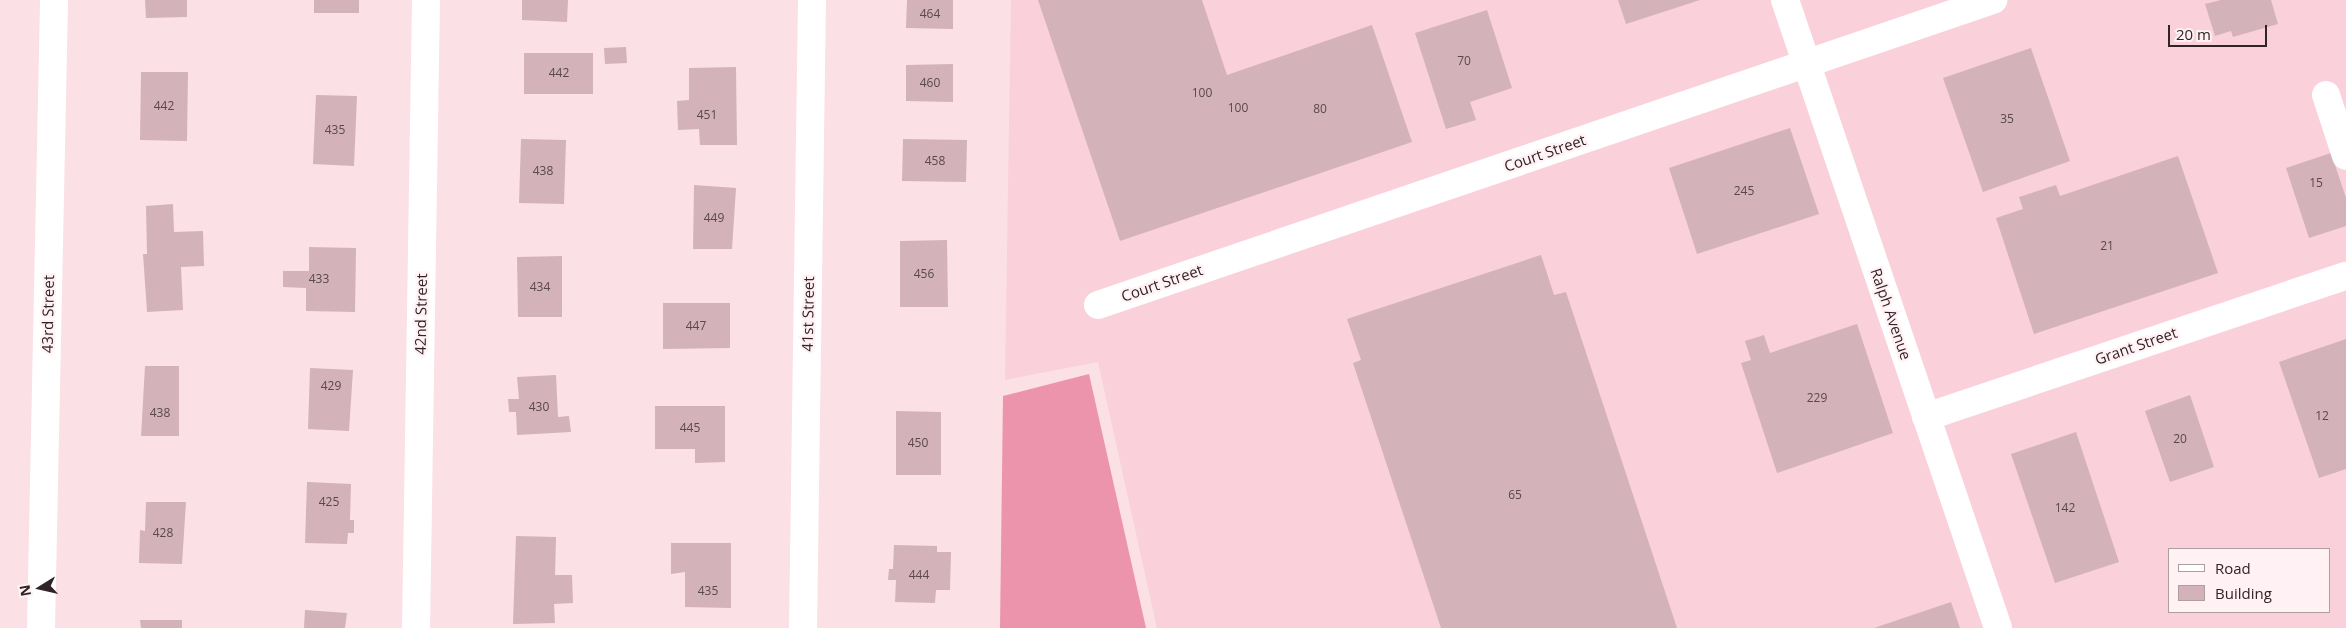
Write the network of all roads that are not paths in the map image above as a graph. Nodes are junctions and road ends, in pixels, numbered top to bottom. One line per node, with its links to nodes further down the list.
1 (54, 0): 12 (street, 43rd Street)
2 (426, 0): 13 (street, 42nd Street)
3 (812, 0): 14 (street, 41st Street)
4 (1784, 0): 6 (street, Ralph Avenue)
5 (1993, 0): 6 (street, Court Street)
6 (1806, 64): 10 (street, Court Street); 11 (street, Ralph Avenue)
7 (2326, 95): 8 (street)
8 (2346, 156)
9 (2346, 276): 11 (street, Grant Street)
10 (1098, 305)
11 (1926, 416): 15 (street, Ralph Avenue)
12 (40, 628)
13 (416, 628)
14 (803, 628)
15 (1998, 628)

